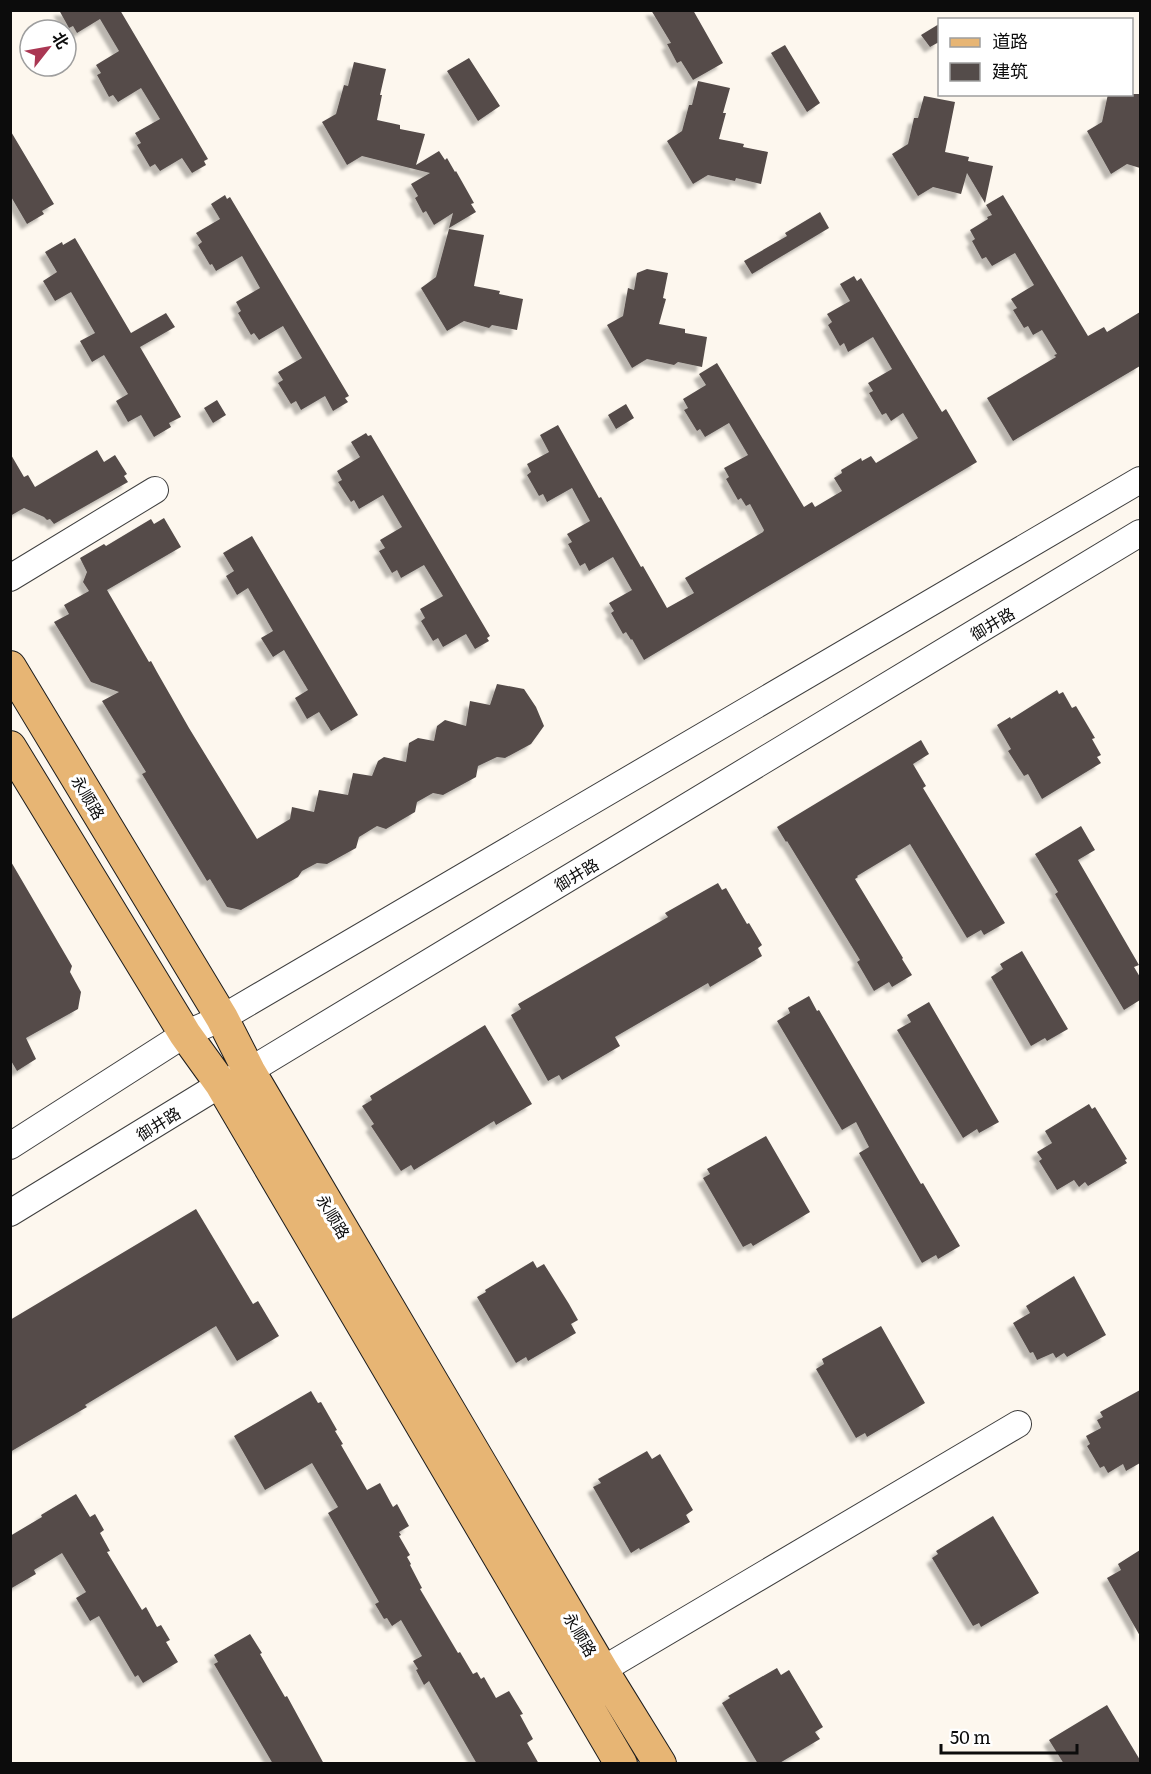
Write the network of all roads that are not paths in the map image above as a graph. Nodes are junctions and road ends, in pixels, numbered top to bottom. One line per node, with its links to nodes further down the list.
1 (1140, 480): 7 (street)
2 (155, 490): 4 (street)
3 (1140, 533): 9 (street, 御井路)
4 (10, 578)
5 (10, 667): 7 (main road, 永顺路)
6 (10, 747): 8 (main road, 永顺路)
7 (222, 1018): 8 (street); 9 (main road, 永顺路)
8 (185, 1034): 10 (main road, 永顺路); 11 (street)
9 (249, 1071): 10 (street, 御井路); 14 (main road, 永顺路)
10 (221, 1084): 12 (street, 御井路); 15 (main road, 永顺路)
11 (10, 1146)
12 (10, 1213)
13 (1017, 1424): 14 (street)
14 (602, 1670): 16 (main road, 永顺路)
15 (621, 1764)
16 (660, 1764)

